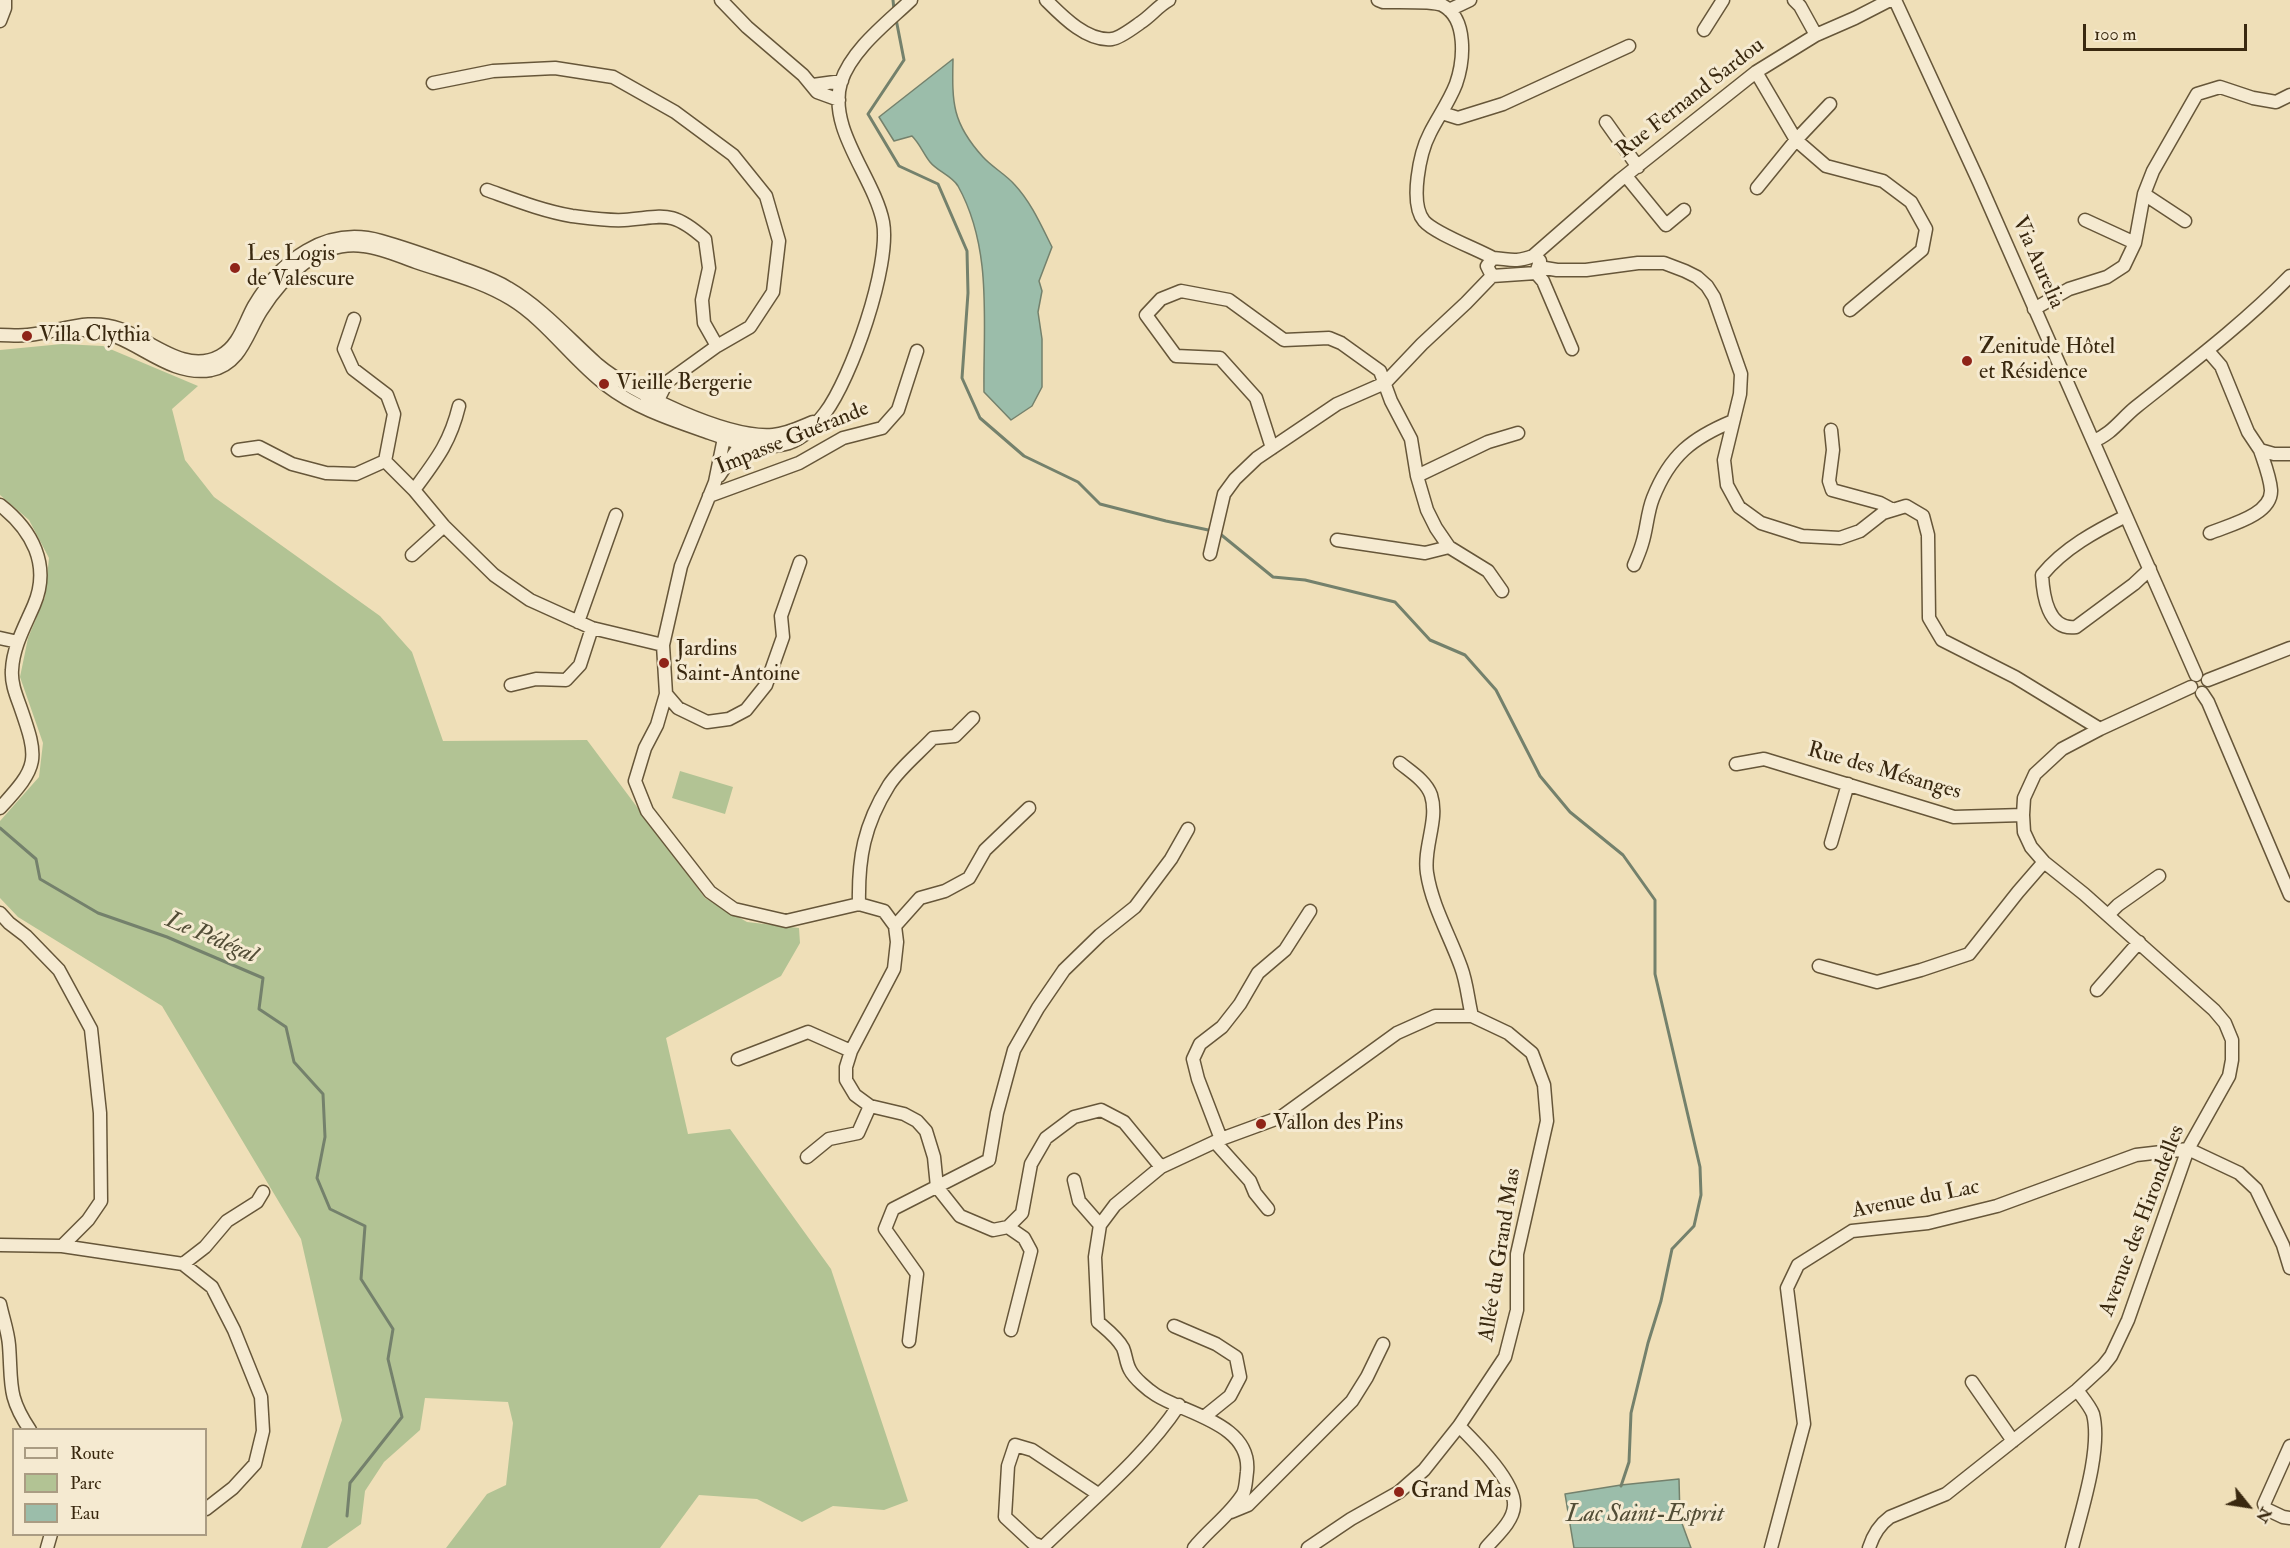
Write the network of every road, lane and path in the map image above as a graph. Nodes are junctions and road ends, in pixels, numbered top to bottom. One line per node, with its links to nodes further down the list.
1 (5, 0): 13 (street)
2 (721, 0): 20 (street)
3 (911, 0): 18 (street)
4 (1046, 0): 5 (street)
5 (1169, 0)
6 (1378, 0): 12 (street)
7 (1470, 0): 12 (street)
8 (1723, 0): 14 (street)
9 (1794, 0): 15 (street)
10 (1890, 0): 15 (street, Rue Fernand Sardou)
11 (1895, 0): 40 (street, Via Aurelia)
12 (1449, 10): 24 (street)
13 (0, 21)
14 (1704, 30)
15 (1816, 35): 17 (street, Rue Fernand Sardou)
16 (1629, 46): 24 (street)
17 (1755, 72): 26 (street); 27 (street, Rue Fernand Sardou)
18 (842, 81): 20 (street); 22 (street)
19 (434, 83): 45 (street)
20 (813, 85): 22 (street)
21 (2290, 95): 31 (street)
22 (839, 100): 55 (street)
23 (1830, 104): 26 (street)
24 (1443, 113): 36 (street)
25 (1606, 122): 27 (street)
26 (1796, 140): 29 (street); 41 (street)
27 (1638, 167): 28 (street, Rue Fernand Sardou)
28 (1626, 176): 32 (street); 37 (street, Rue Fernand Sardou)
29 (1757, 188)
30 (487, 190): 45 (street)
31 (2144, 194): 34 (street); 35 (street)
32 (1684, 210)
33 (2085, 220): 35 (street)
34 (2185, 221)
35 (2134, 243): 40 (street)
36 (1493, 258): 37 (street); 38 (street)
37 (1536, 266): 38 (street); 46 (street); 52 (street)
38 (1491, 276): 49 (street)
39 (2290, 276): 48 (street)
40 (2034, 309): 56 (street, Via Aurelia)
41 (1850, 310)
42 (354, 319): 61 (street)
43 (70, 328): 44 (street); 50 (street); 50 (street)
44 (0, 335)
45 (717, 346): 50 (street)
46 (1572, 349)
47 (917, 351): 64 (street, Impasse Guérande)
48 (2208, 351): 56 (street); 59 (street)
49 (1385, 383): 57 (street); 57 (street); 62 (street)
50 (652, 404): 55 (street)
51 (459, 406): 63 (street)
52 (1733, 421): 66 (street); 76 (street)
53 (1831, 430): 66 (street)
54 (1518, 433): 62 (street)
55 (734, 435): 64 (street)
56 (2093, 441): 68 (street, Via Aurelia)
57 (1272, 448): 73 (street)
58 (238, 450): 61 (street)
59 (2260, 450): 60 (street); 70 (street)
60 (2290, 454)
61 (385, 461): 63 (street)
62 (1417, 476): 72 (street)
63 (414, 490): 69 (street)
64 (709, 496): 83 (street)
65 (0, 505): 82 (street)
66 (1893, 510): 91 (street)
67 (616, 515): 79 (street)
68 (2127, 516): 77 (street, Via Aurelia); 77 (street)
69 (444, 526): 74 (street); 79 (street)
70 (2210, 533)
71 (1337, 540): 72 (street)
72 (1449, 547): 78 (street)
73 (1210, 554)
74 (412, 555)
75 (800, 562): 89 (street)
76 (1634, 565)
77 (2150, 568): 85 (street, Via Aurelia)
78 (1502, 591)
79 (578, 622): 80 (street)
80 (592, 628): 83 (street); 86 (street)
81 (0, 638): 82 (street)
82 (18, 642): 95 (street)
83 (663, 645): 89 (street)
84 (2290, 648): 85 (street)
85 (2202, 677): 87 (street); 88 (street)
86 (511, 685)
87 (2191, 687): 88 (street); 91 (street, Avenue des Hirondelles)
88 (2202, 693): 102 (street)
89 (666, 694): 103 (street)
90 (973, 718): 103 (street)
91 (2100, 729): 97 (street, Avenue des Hirondelles)
92 (1400, 763): 111 (street)
93 (1736, 764): 94 (street, Rue des Mésanges)
94 (1848, 784): 97 (street, Rue des Mésanges); 99 (street)
95 (0, 808)
96 (1029, 808): 107 (street)
97 (2023, 815): 100 (street, Avenue des Hirondelles)
98 (1188, 829): 120 (street)
99 (1831, 843)
100 (2044, 862): 106 (street, Avenue des Hirondelles); 109 (street)
101 (2159, 876): 106 (street)
102 (2290, 895)
103 (859, 904): 107 (street)
104 (1310, 911): 115 (street)
105 (0, 913): 126 (street)
106 (2108, 915): 108 (street, Avenue des Hirondelles)
107 (895, 926): 112 (street)
108 (2139, 942): 110 (street); 116 (street, Avenue des Hirondelles)
109 (1819, 966)
110 (2097, 990)
111 (1472, 1016): 115 (street, Allée du Grand Mas); 138 (street, Allée du Grand Mas)
112 (851, 1051): 113 (street); 114 (street)
113 (738, 1059)
114 (870, 1106): 117 (street); 120 (street)
115 (1218, 1140): 118 (street, Allée du Grand Mas); 122 (street)
116 (2188, 1149): 128 (street); 135 (street, Avenue des Hirondelles); 149 (street, Avenue du Lac)
117 (807, 1157)
118 (1161, 1167): 123 (street, Allée du Grand Mas); 124 (street)
119 (1074, 1180): 123 (street)
120 (937, 1187): 124 (street); 132 (street)
121 (263, 1192): 127 (street)
122 (1268, 1209)
123 (1100, 1225): 136 (street)
124 (1008, 1227): 131 (street)
125 (0, 1245): 126 (street)
126 (62, 1246): 127 (street)
127 (183, 1264): 143 (street)
128 (2290, 1268)
129 (0, 1304): 139 (street)
130 (1174, 1326): 137 (street)
131 (1011, 1330)
132 (909, 1341)
133 (1383, 1344): 144 (street)
134 (1972, 1382): 140 (street)
135 (2077, 1390): 140 (street, Avenue des Hirondelles); 151 (street)
136 (1179, 1405): 137 (street); 142 (street)
137 (1204, 1417): 144 (street)
138 (1459, 1426): 147 (street, Allée du Grand Mas); 148 (street)
139 (29, 1428)
140 (2013, 1441): 150 (street, Avenue des Hirondelles)
141 (2290, 1446): 145 (street)
142 (1098, 1494): 142 (street)
143 (207, 1508)
144 (1230, 1512): 146 (street)
145 (2290, 1518)
146 (1194, 1548)
147 (1308, 1548)
148 (1486, 1548)
149 (1771, 1548)
150 (1869, 1548)
151 (2072, 1548)

